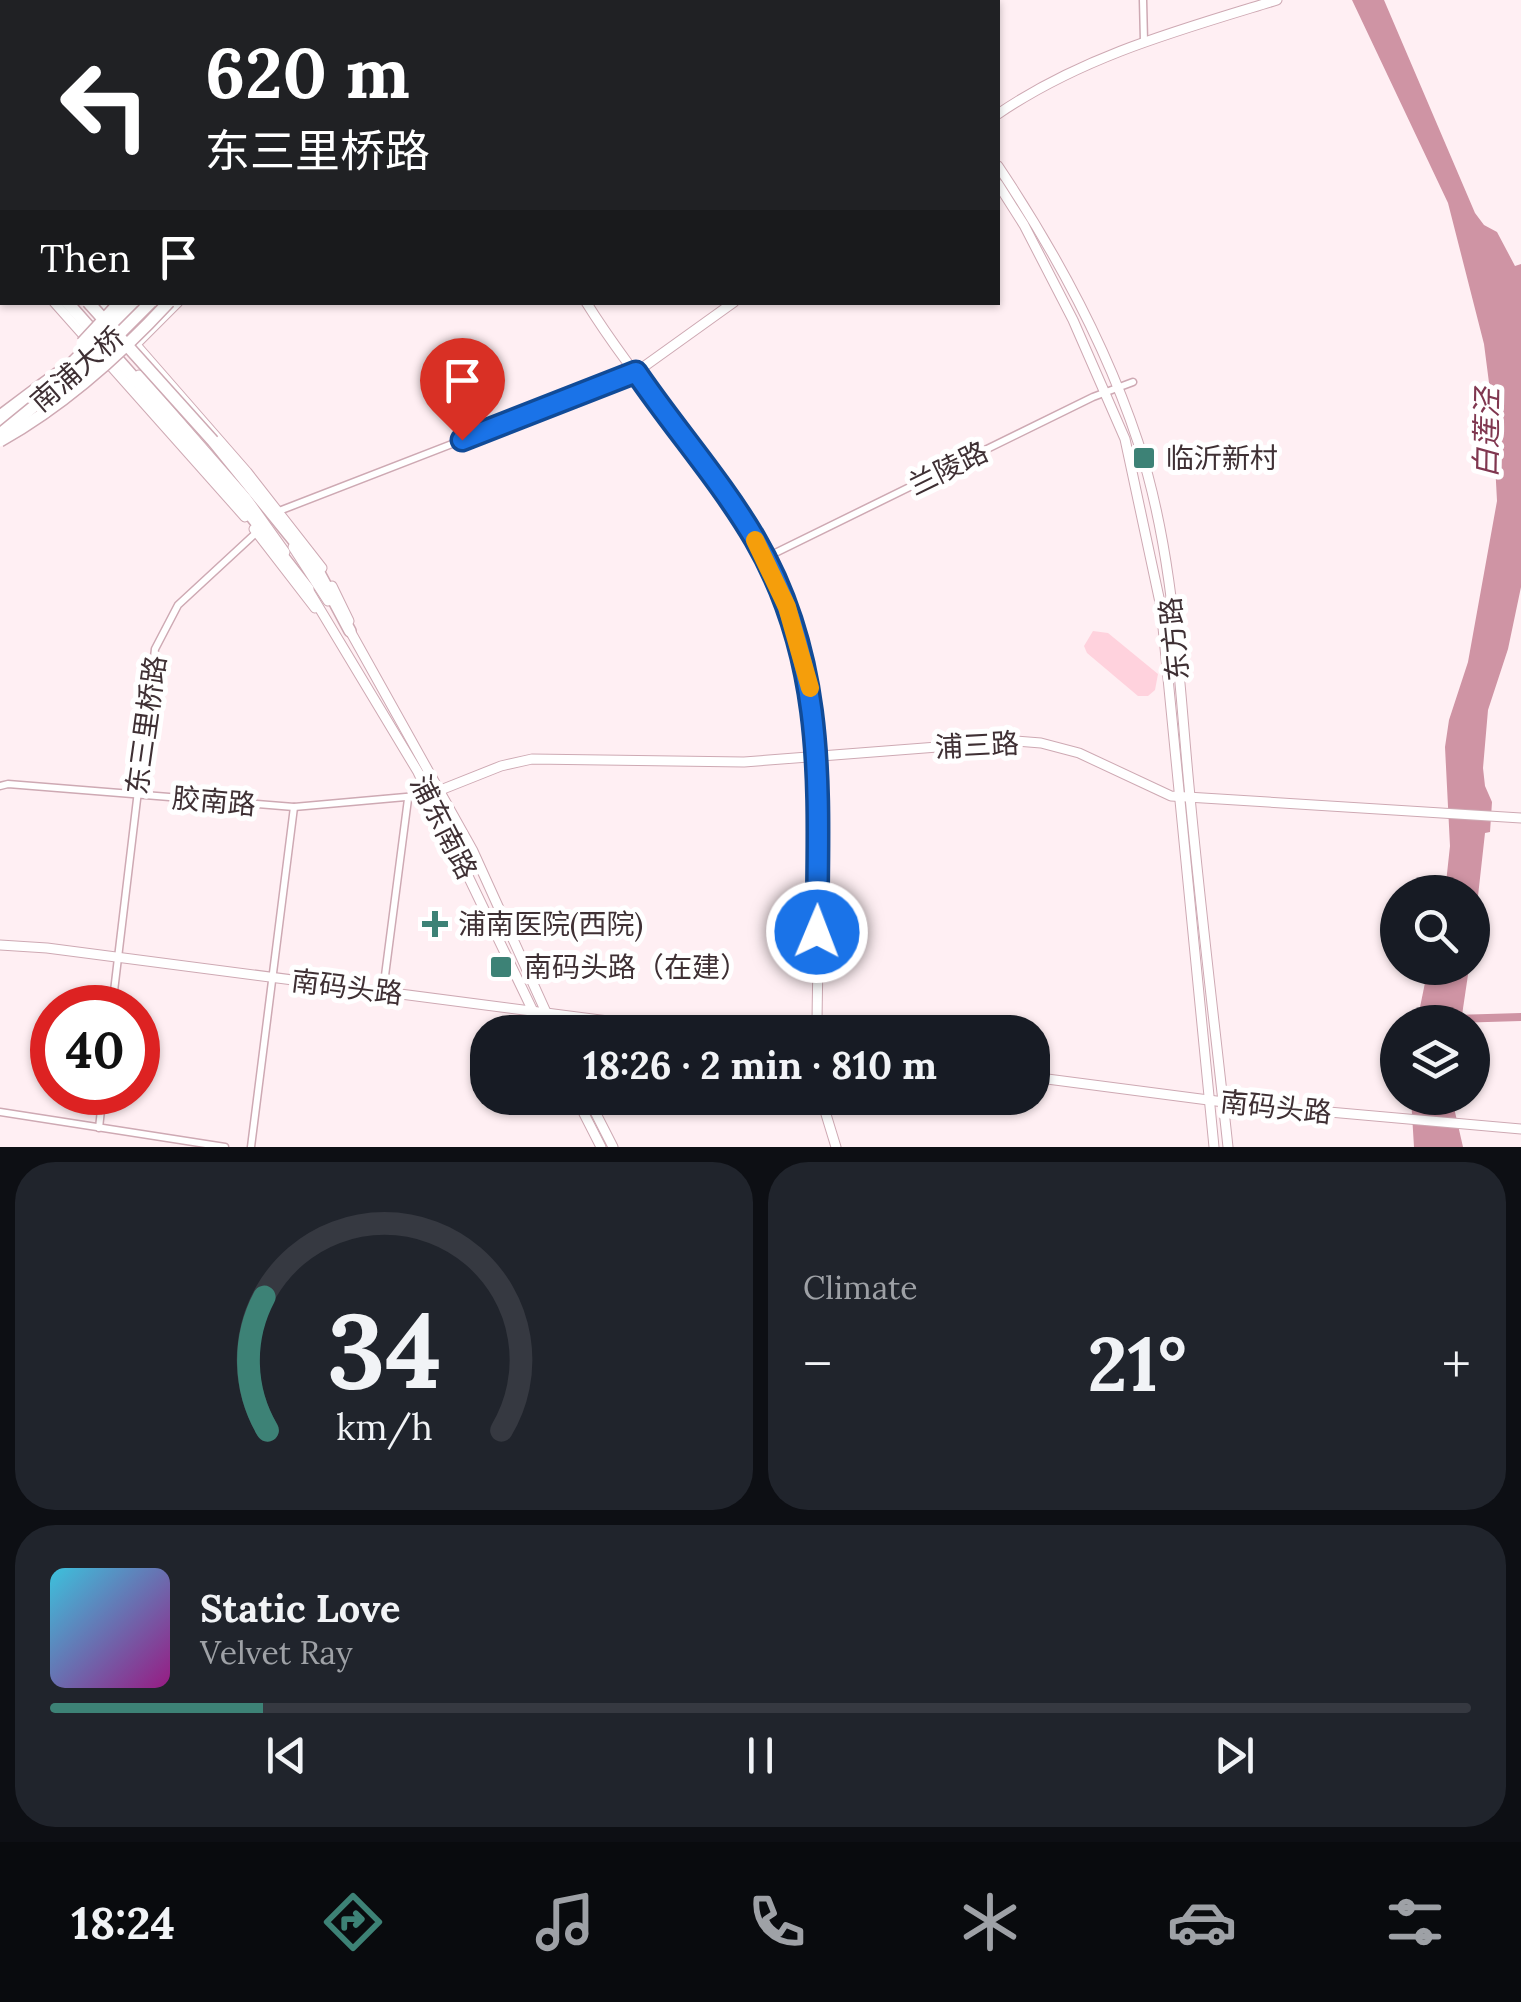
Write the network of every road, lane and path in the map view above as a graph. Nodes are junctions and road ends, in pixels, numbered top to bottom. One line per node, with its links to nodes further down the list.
1 (1143, 0): 3 (street)
2 (1277, 0): 3 (main road)
3 (1144, 41): 4 (main road)
4 (1000, 113)
5 (1000, 169): 25 (main road, 东方路)
6 (1000, 187): 27 (main road, 东方路)
7 (57, 305): 20 (main road, 浦东南路)
8 (73, 305): 21 (main road, 浦东南路)
9 (73, 305): 34 (highway, bridge)
10 (88, 305): 21 (main road, 浦东南路)
11 (88, 305): 36 (highway, bridge)
12 (101, 305): 21 (main road, 浦东南路)
13 (117, 305): 26 (highway, bridge)
14 (131, 305): 26 (highway, 南浦大桥, bridge)
15 (148, 305): 30 (highway, 南浦大桥, bridge)
16 (166, 305): 30 (highway, bridge)
17 (175, 305): 21 (main road)
18 (588, 305): 22 (main road)
19 (730, 305): 22 (main road)
20 (96, 351): 24 (main road); 32 (main road, 浦东南路)
21 (128, 352): 31 (main road, 浦东南路); 34 (main road, 浦东南路); 36 (main road, 浦东南路)
22 (636, 372): 31 (street); 33 (main road)
23 (1133, 382): 25 (street, 兰陵路)
24 (56, 383): 29 (main road); 30 (main road)
25 (1118, 388): 27 (street, 兰陵路); 43 (main road, 东方路)
26 (36, 389): 28 (highway, 南浦大桥)
27 (1104, 392): 33 (street, 兰陵路); 43 (main road, 东方路)
28 (0, 416)
29 (0, 426)
30 (0, 441)
31 (279, 511): 37 (main road, 浦东南路)
32 (256, 532): 35 (main road, 浦东南路); 41 (street, 东三里桥路)
33 (766, 558): 38 (main road)
34 (308, 589): 35 (main road, 浦东南路)
35 (332, 628): 42 (main road, 浦东南路)
36 (350, 631): 37 (main road, 浦东南路)
37 (362, 656): 40 (main road, 浦东南路)
38 (818, 758): 40 (main road, 浦三路); 43 (main road, 浦三路); 56 (main road)
39 (0, 786): 41 (street, 胶南路)
40 (440, 793): 42 (main road, 浦三路); 53 (main road, 浦东南路)
41 (135, 794): 45 (street, 胶南路); 48 (street, 东三里桥路)
42 (428, 795): 44 (street, 胶南路); 52 (main road, 浦东南路)
43 (1185, 796): 46 (main road, 浦三路); 58 (main road, 东方路); 59 (main road, 东方路)
44 (408, 799): 45 (street, 胶南路); 51 (street)
45 (294, 807): 49 (street)
46 (1521, 818)
47 (0, 945): 48 (main road, 南码头路)
48 (117, 958): 49 (main road, 南码头路); 50 (street, 东三里桥路)
49 (274, 978): 51 (main road, 南码头路); 68 (street)
50 (114, 985)
51 (383, 992): 52 (main road, 南码头路)
52 (532, 1011): 53 (main road, 南码头路); 54 (main road, 浦东南路)
53 (548, 1014): 55 (main road, 南码头路)
54 (534, 1015)
55 (556, 1015)
56 (816, 1015)
57 (1050, 1078): 58 (main road, 南码头路)
58 (1207, 1100): 59 (main road, 南码头路); 72 (main road, 东方路)
59 (1223, 1102): 66 (main road, 南码头路); 73 (main road, 东方路)
60 (0, 1112): 65 (street)
61 (100, 1115): 65 (street)
62 (585, 1115): 69 (main road)
63 (597, 1115): 70 (main road)
64 (827, 1115): 71 (main road)
65 (99, 1128): 67 (street)
66 (1521, 1129)
67 (225, 1147)
68 (251, 1147)
69 (602, 1147)
70 (613, 1147)
71 (836, 1147)
72 (1214, 1147)
73 (1228, 1147)

